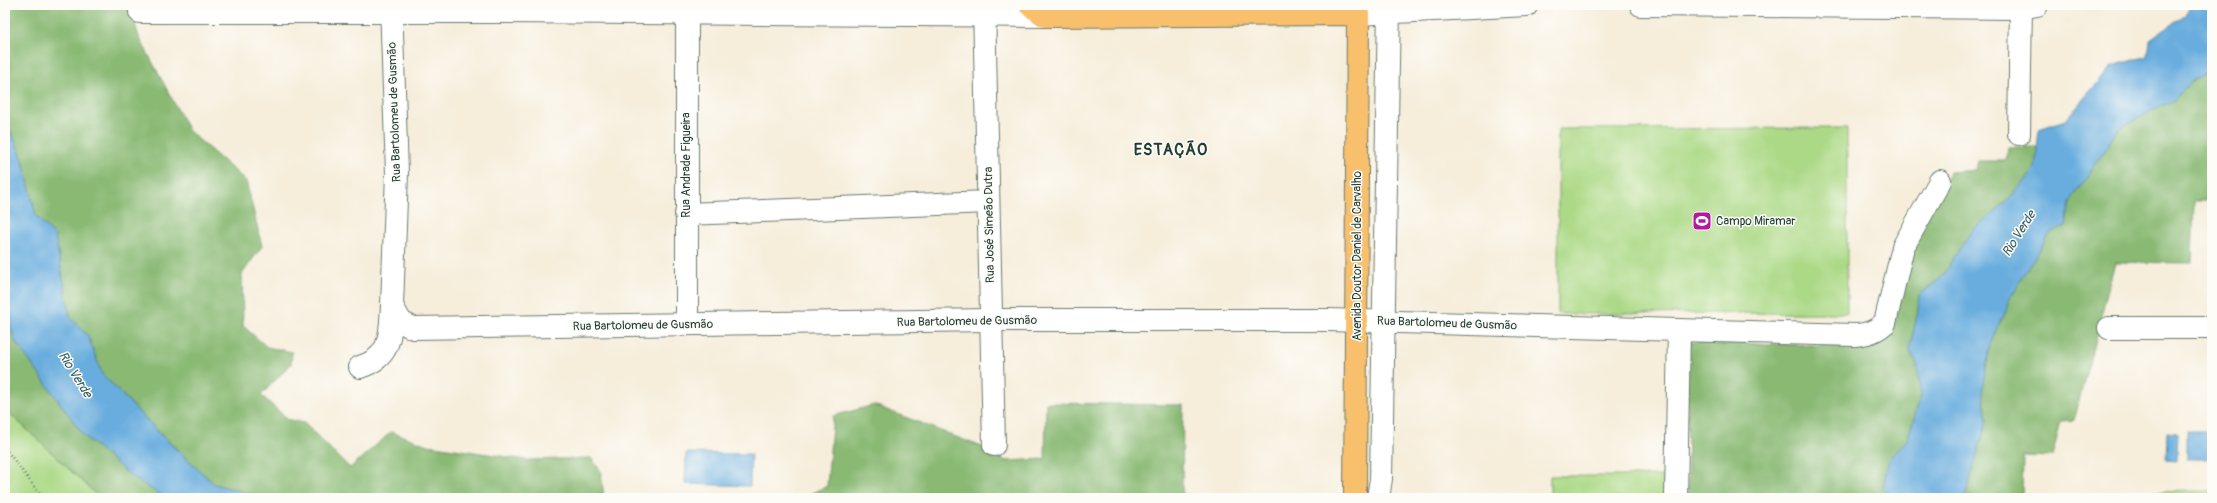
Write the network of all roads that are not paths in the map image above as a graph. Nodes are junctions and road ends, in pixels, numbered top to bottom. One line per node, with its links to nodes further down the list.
1 (1527, 5): 8 (street)
2 (1641, 5): 3 (street)
3 (2027, 6): 13 (street)
4 (224, 8): 6 (street); 12 (street)
5 (502, 8): 6 (street); 7 (street)
6 (391, 9): 17 (street, Rua Bartolomeu de Gusmão)
7 (687, 9): 9 (street); 16 (street, Rua Andrade Figueira)
8 (1388, 9): 11 (street); 20 (street)
9 (984, 10): 10 (street); 15 (street, Rua José Simeão Dutra)
10 (1038, 10): 11 (main road)
11 (1358, 10): 19 (main road, Avenida Doutor Daniel de Carvalho)
12 (140, 12)
13 (2019, 134)
14 (1940, 181): 24 (street, Rua Bartolomeu de Gusmão)
15 (988, 202): 16 (street); 18 (street, Rua José Simeão Dutra)
16 (686, 214): 21 (street, Rua Andrade Figueira)
17 (392, 306): 21 (street, Rua Bartolomeu de Gusmão); 25 (street)
18 (991, 320): 19 (street, Rua Bartolomeu de Gusmão); 21 (street, Rua Bartolomeu de Gusmão); 26 (street, Rua José Simeão Dutra)
19 (1357, 321): 20 (street, Rua Bartolomeu de Gusmão); 27 (main road, Avenida Doutor Daniel de Carvalho)
20 (1383, 322): 24 (street, Rua Bartolomeu de Gusmão); 28 (street)
21 (687, 324)
22 (2109, 328): 23 (street)
23 (2212, 328)
24 (1679, 330): 29 (street)
25 (360, 367)
26 (994, 445)
27 (1355, 498)
28 (1378, 498)
29 (1676, 498)

